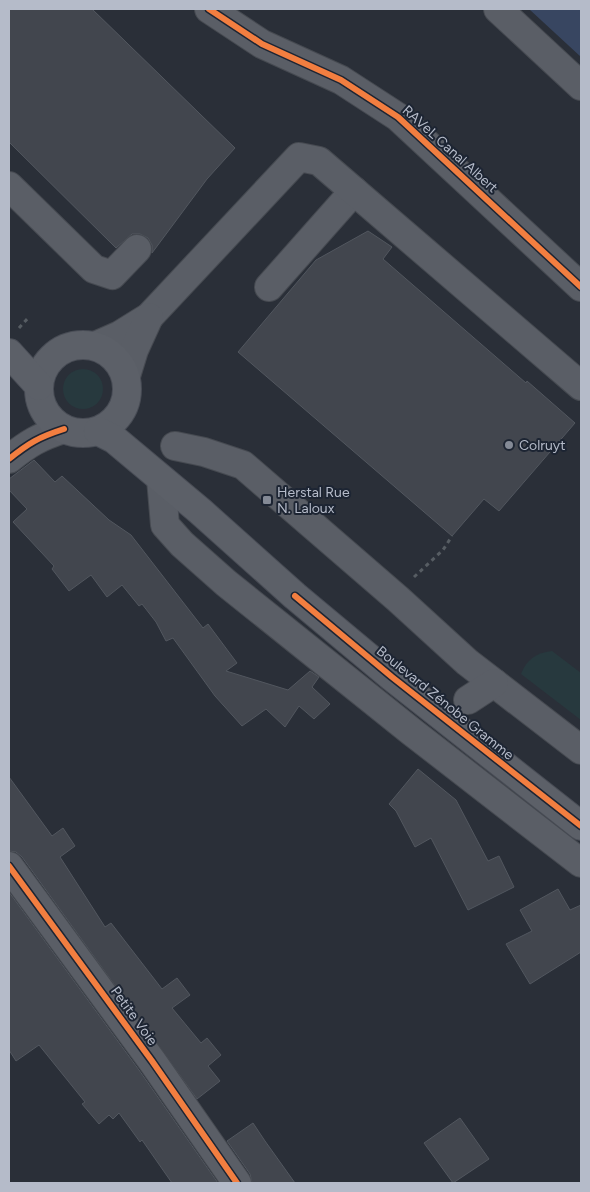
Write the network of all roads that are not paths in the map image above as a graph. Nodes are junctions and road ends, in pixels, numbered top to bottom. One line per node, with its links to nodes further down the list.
1 (208, 9): 8 (street, RAVeL Canal Albert)
2 (498, 9): 3 (street)
3 (581, 86)
4 (9, 186): 6 (street)
5 (354, 191): 7 (street); 9 (street); 14 (street)
6 (137, 249)
7 (269, 287)
8 (581, 287)
9 (149, 316): 10 (street); 12 (street)
10 (95, 346): 12 (main road); 13 (main road)
11 (9, 353): 13 (main road)
12 (126, 376): 16 (main road)
13 (39, 386): 15 (main road)
14 (581, 386)
15 (64, 429): 16 (main road); 18 (street)
16 (98, 431): 19 (main road, Boulevard Zénobe Gramme)
17 (175, 446): 20 (street)
18 (9, 459)
19 (161, 479): 23 (main road, Boulevard Zénobe Gramme); 24 (street)
20 (494, 683): 21 (street); 22 (street)
21 (468, 700)
22 (581, 750)
23 (581, 826)
24 (581, 863)
25 (9, 866): 26 (street, Petite Voie)
26 (237, 1183)

